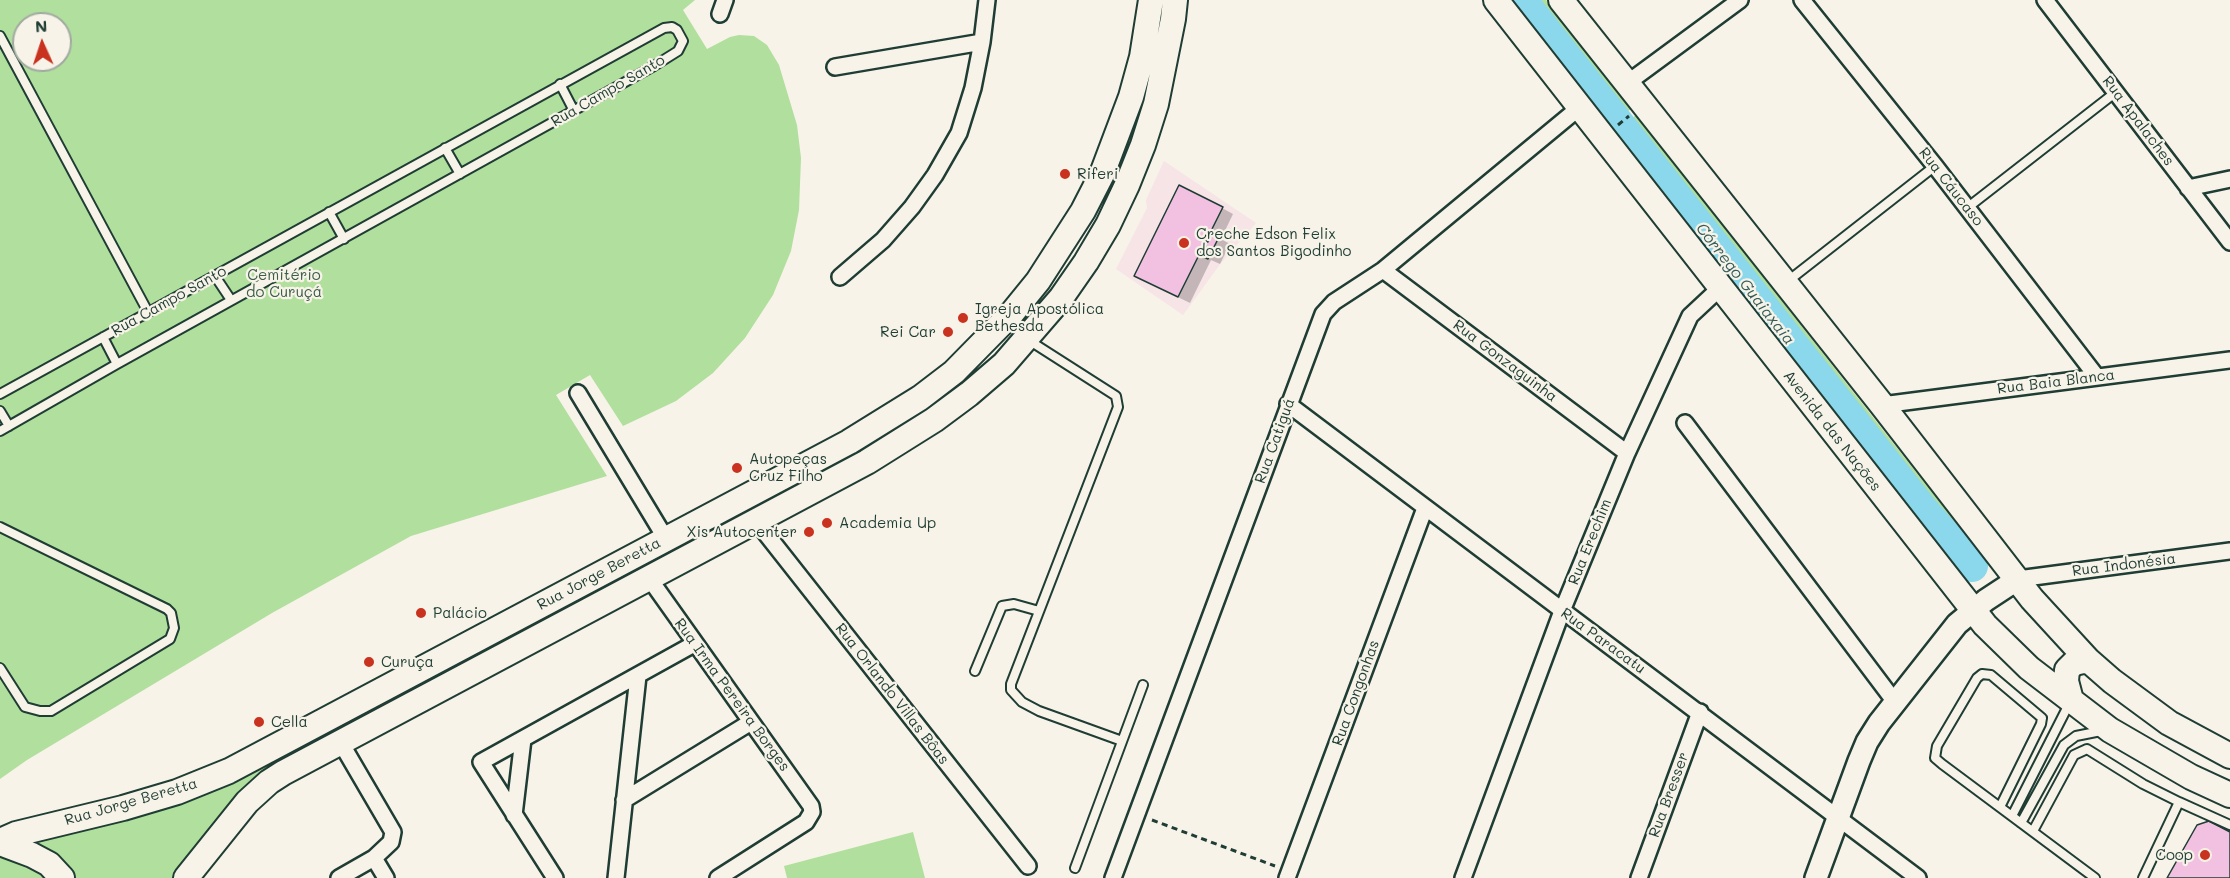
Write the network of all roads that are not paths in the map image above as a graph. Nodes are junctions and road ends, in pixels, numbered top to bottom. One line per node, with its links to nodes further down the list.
1 (987, 0): 10 (street)
2 (1151, 0): 50 (main road, Rua Jorge Beretta)
3 (1496, 0): 15 (main road, Avenida das Nações)
4 (1561, 0): 13 (main road)
5 (1740, 0): 13 (street)
6 (1802, 0): 18 (street, Rua Cáucaso)
7 (2045, 0): 14 (street, Rua Apalaches)
8 (1177, 6): 34 (main road, Rua Jorge Beretta)
9 (0, 36): 32 (lane)
10 (982, 42): 11 (street); 28 (street)
11 (835, 67)
12 (560, 84): 16 (lane); 16 (lane, Rua Campo Santo); 17 (lane, Rua Campo Santo)
13 (1626, 84): 29 (main road)
14 (2116, 92): 21 (street, Rua Apalaches); 22 (lane)
15 (1580, 107): 26 (street, Rua Catiguá); 30 (main road, Avenida das Nações)
16 (574, 111): 19 (lane, Rua Campo Santo)
17 (445, 148): 19 (lane); 23 (lane, Rua Campo Santo)
18 (1935, 166): 22 (street, Rua Cáucaso); 29 (lane)
19 (460, 174): 24 (lane, Rua Campo Santo)
20 (2230, 179): 21 (street)
21 (2188, 188): 25 (street, Rua Apalaches)
22 (1967, 208): 37 (street, Rua Cáucaso)
23 (329, 212): 24 (lane); 27 (lane, Rua Campo Santo)
24 (344, 239): 31 (lane, Rua Campo Santo)
25 (2230, 242)
26 (1383, 270): 40 (street, Rua Catiguá); 46 (street, Rua Gonzaguinha)
27 (215, 276): 31 (lane); 32 (lane, Rua Campo Santo)
28 (840, 277)
29 (1784, 283): 41 (main road)
30 (1720, 288): 46 (street, Rua Erechim); 54 (main road, Avenida das Nações)
31 (231, 300): 36 (lane, Rua Campo Santo)
32 (148, 312): 33 (lane, Rua Campo Santo)
33 (103, 338): 36 (lane); 39 (lane, Rua Campo Santo)
34 (1027, 339): 48 (main road, Rua Jorge Beretta); 55 (lane)
35 (2230, 360): 37 (street, Rua Baia Blanca)
36 (117, 364): 44 (lane, Rua Campo Santo)
37 (2097, 377): 41 (street, Rua Baia Blanca)
38 (578, 393): 50 (street)
39 (0, 394)
40 (1288, 404): 47 (street, Rua Paracatu); 94 (street, Rua Catiguá)
41 (1882, 405): 53 (main road)
42 (0, 411): 44 (lane)
43 (1686, 423): 64 (street)
44 (9, 426): 45 (lane, Rua Campo Santo)
45 (0, 431)
46 (1627, 453): 56 (street, Rua Erechim)
47 (1425, 508): 56 (street, Rua Paracatu); 86 (street, Rua Congonhas)
48 (756, 521): 52 (main road, Rua Jorge Beretta); 84 (street, Rua Orlando Villas Bôas)
49 (0, 527): 59 (lane)
50 (666, 539): 82 (main road, Rua Jorge Beretta)
51 (2230, 551): 53 (street, Rua Indonésia)
52 (649, 578): 57 (street, Rua Irma Pereira Borges); 70 (main road, Rua Jorge Beretta)
53 (2018, 579): 54 (street); 58 (main road)
54 (1973, 610): 63 (main road, Avenida das Nações); 64 (street)
55 (1039, 611): 60 (lane); 69 (lane)
56 (1562, 611): 65 (street, Rua Paracatu); 95 (street, Rua Erechim)
57 (694, 644): 61 (street); 66 (street, Rua Irma Pereira Borges)
58 (2088, 660): 63 (main road); 71 (main road)
59 (0, 668)
60 (975, 671)
61 (638, 676): 68 (street); 73 (street)
62 (1143, 685): 69 (lane)
63 (2071, 700): 67 (main road, Avenida das Nações); 77 (lane)
64 (1895, 702): 78 (street)
65 (1700, 712): 78 (street, Rua Paracatu); 96 (street, Rua Bresser)
66 (751, 722): 73 (street); 93 (street, Rua Irma Pereira Borges)
67 (2110, 730): 72 (main road, Avenida das Nações); 79 (lane)
68 (523, 739): 76 (street); 76 (street)
69 (1122, 741): 85 (lane)
70 (341, 743): 83 (street); 88 (main road, Rua Jorge Beretta)
71 (2227, 753)
72 (2230, 795)
73 (624, 800): 92 (street)
74 (2179, 802): 80 (lane); 81 (lane); 100 (lane)
75 (2000, 807): 75 (lane); 77 (lane)
76 (514, 815): 91 (street)
77 (2012, 816): 79 (lane)
78 (1838, 818): 97 (street); 98 (street, Rua Paracatu)
79 (2021, 823): 81 (lane)
80 (2230, 825)
81 (2033, 831): 99 (lane)
82 (0, 842): 87 (main road)
83 (374, 858): 89 (street); 90 (street)
84 (1028, 866)
85 (1075, 868)
86 (1288, 875)
87 (62, 878)
88 (186, 878)
89 (339, 878)
90 (386, 878)
91 (555, 878)
92 (616, 878)
93 (717, 878)
94 (1113, 878)
95 (1463, 878)
96 (1639, 878)
97 (1816, 878)
98 (1918, 878)
99 (2095, 878)
100 (2143, 878)

